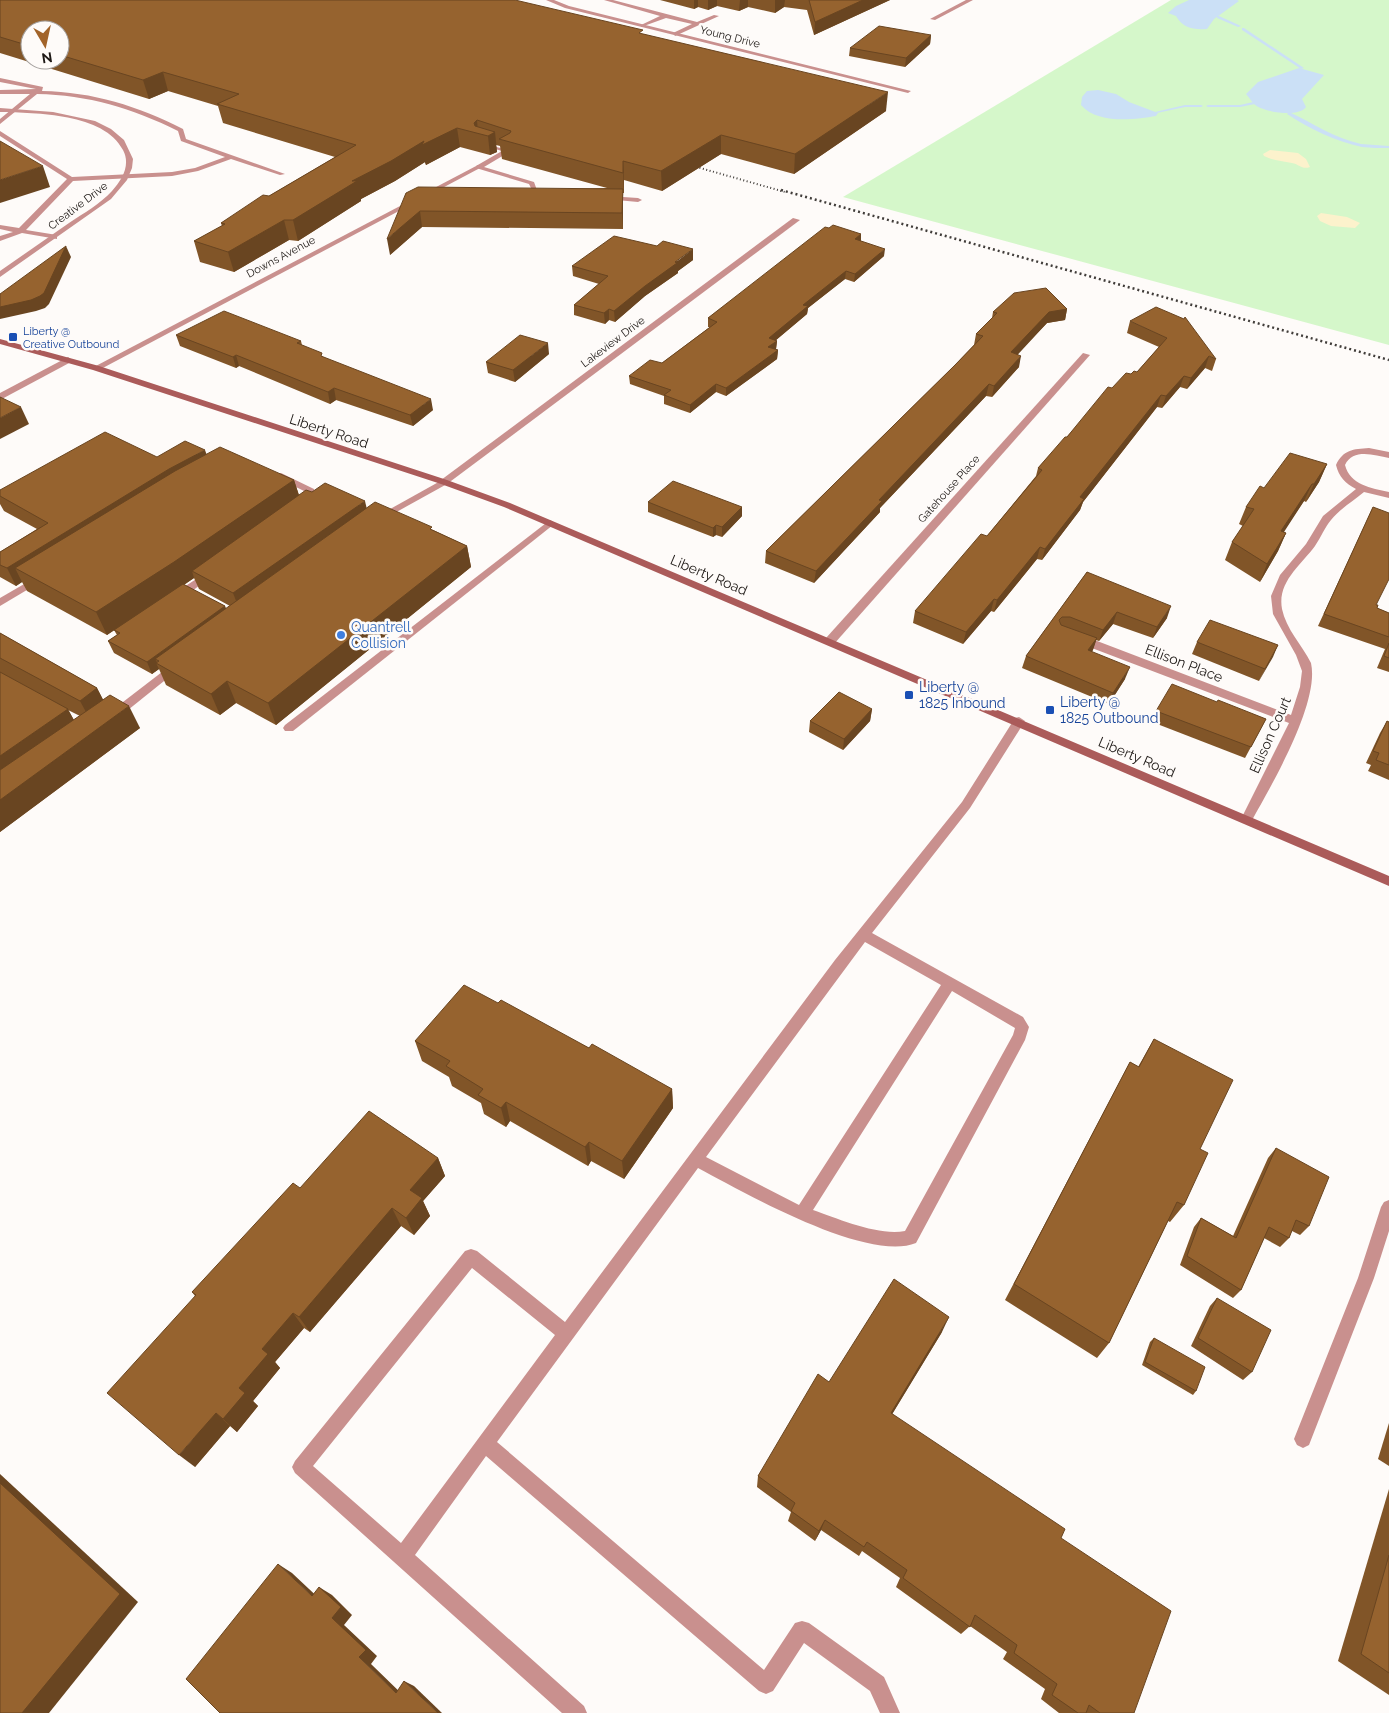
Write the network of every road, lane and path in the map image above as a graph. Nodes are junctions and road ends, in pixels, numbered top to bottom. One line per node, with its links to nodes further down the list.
1 (549, 0): 8 (street, Young Drive)
2 (607, 0): 4 (street)
3 (970, 0): 6 (street)
4 (664, 16): 7 (street); 8 (street)
5 (716, 16): 7 (street)
6 (933, 19)
7 (698, 24): 9 (street)
8 (643, 26): 9 (street, Young Drive)
9 (675, 34): 12 (street, Young Drive)
10 (0, 80): 13 (street)
11 (0, 92): 13 (street)
12 (908, 92)
13 (36, 93): 15 (street); 19 (street)
14 (0, 110): 15 (street)
15 (14, 110): 16 (street); 22 (street)
16 (0, 122)
17 (0, 133): 23 (street)
18 (480, 143): 20 (street, Downs Avenue)
19 (230, 156): 21 (street); 22 (street)
20 (478, 167): 26 (street); 27 (street, Downs Avenue)
21 (282, 174)
22 (126, 176): 23 (street); 34 (street, Creative Drive)
23 (70, 179): 33 (street)
24 (446, 192): 27 (street)
25 (516, 192): 26 (street)
26 (536, 192): 28 (street)
27 (427, 193): 40 (street, Downs Avenue)
28 (545, 193)
29 (601, 197): 30 (street)
30 (638, 200)
31 (796, 220): 44 (street, Lakeview Drive)
32 (0, 227): 33 (street)
33 (21, 231): 34 (street); 35 (street)
34 (54, 237): 36 (street, Creative Drive)
35 (0, 239)
36 (0, 275)
37 (0, 341): 39 (main road, Liberty Road)
38 (1086, 355): 55 (street, Gatehouse Place)
39 (68, 360): 40 (main road, Liberty Road); 41 (street)
40 (96, 368): 44 (main road, Liberty Road)
41 (0, 398)
42 (1389, 455): 45 (street)
43 (276, 473): 47 (street)
44 (444, 482): 48 (street, Lakeview Drive); 49 (main road, Liberty Road)
45 (1362, 489): 46 (street); 58 (street, Ellison Court)
46 (1389, 495)
47 (296, 512)
48 (373, 522)
49 (550, 523): 55 (main road, Liberty Road); 60 (street)
50 (218, 567): 52 (street)
51 (49, 572): 53 (street)
52 (187, 592)
53 (0, 603)
54 (1071, 636): 58 (street, Ellison Place)
55 (830, 641): 59 (main road, Liberty Road)
56 (181, 661): 57 (street)
57 (107, 720)
58 (1295, 721): 61 (street, Ellison Court)
59 (1019, 722): 61 (main road, Liberty Road); 63 (street)
60 (289, 728)
61 (1247, 819): 62 (main road, Liberty Road)
62 (1389, 881)
63 (863, 934): 64 (street); 65 (street)
64 (950, 983): 67 (street); 67 (street)
65 (695, 1159): 67 (street); 68 (street)
66 (1389, 1207): 69 (street)
67 (802, 1214)
68 (566, 1333): 70 (street); 71 (street)
69 (1304, 1439)
70 (485, 1443): 71 (street); 73 (street)
71 (404, 1557): 72 (street)
72 (577, 1713)
73 (890, 1713)

